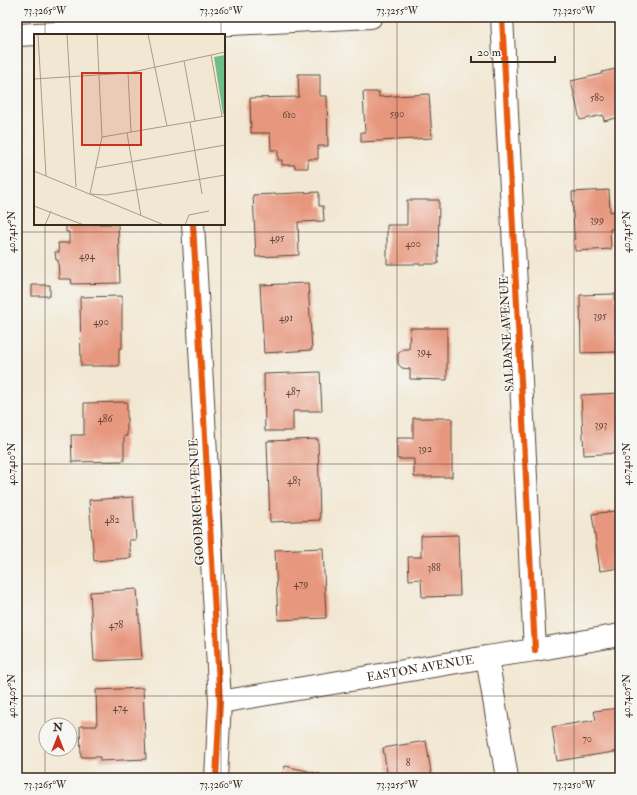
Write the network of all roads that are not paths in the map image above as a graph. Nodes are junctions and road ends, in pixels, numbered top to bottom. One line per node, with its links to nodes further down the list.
1 (371, 17): 3 (street)
2 (502, 17): 9 (street, SALDANE AVENUE)
3 (182, 26): 5 (street)
4 (34, 34): 6 (street)
5 (35, 34)
6 (17, 35)
7 (193, 225): 11 (street, GOODRICH AVENUE)
8 (620, 635): 9 (street, EASTON AVENUE)
9 (534, 650): 10 (street, EASTON AVENUE)
10 (487, 657): 11 (street, EASTON AVENUE); 13 (street)
11 (220, 702): 12 (street, GOODRICH AVENUE)
12 (216, 778)
13 (506, 778)

